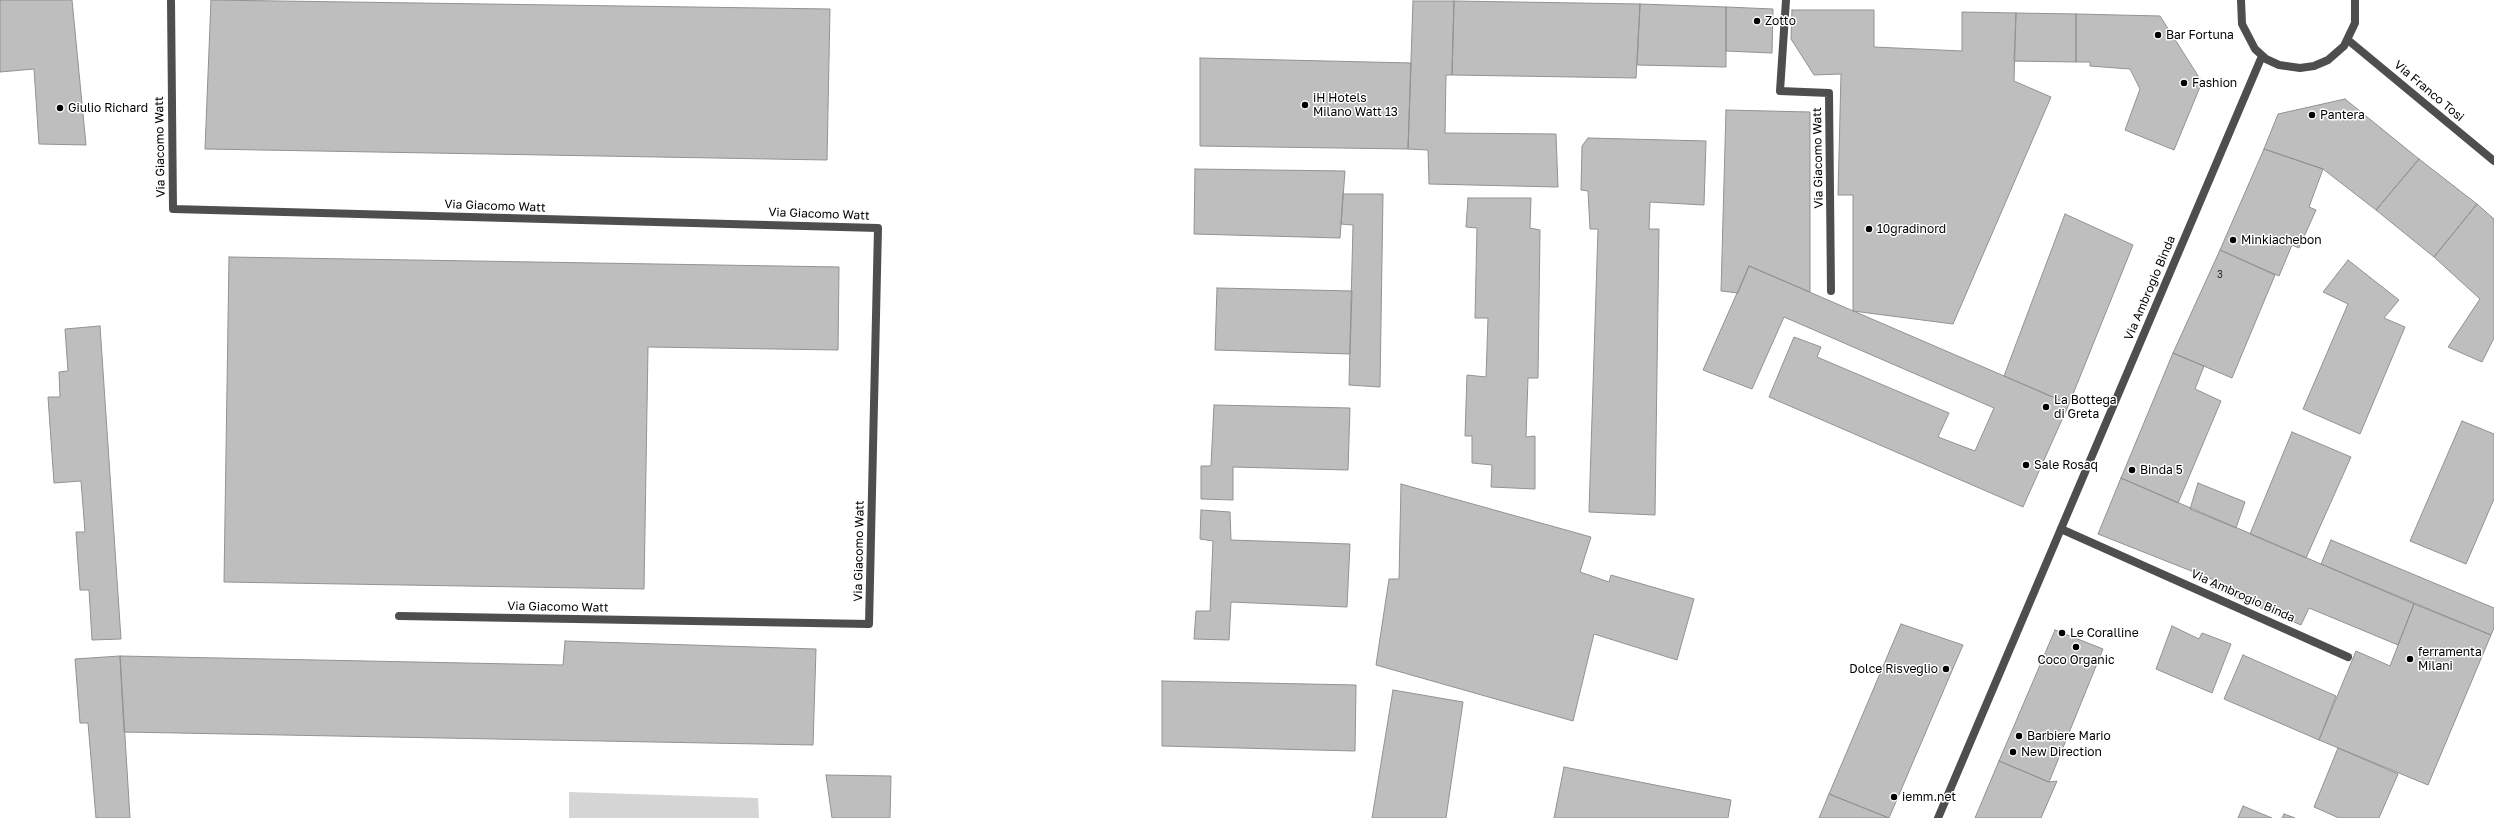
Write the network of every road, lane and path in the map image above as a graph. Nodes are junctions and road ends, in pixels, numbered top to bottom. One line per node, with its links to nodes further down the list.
1 (171, 0): 10 (street, Via Giacomo Watt)
2 (1786, 0): 8 (street, Via Giacomo Watt)
3 (2240, 0): 6 (street)
4 (2355, 0): 5 (street)
5 (2348, 40): 6 (street); 7 (street, Via Franco Tosi)
6 (2262, 56): 9 (street, Via Ambrogio Binda)
7 (2494, 161)
8 (1831, 291)
9 (2061, 529): 11 (street, Via Ambrogio Binda); 12 (street, Via Ambrogio Binda)
10 (399, 616)
11 (2348, 657)
12 (1938, 818)

